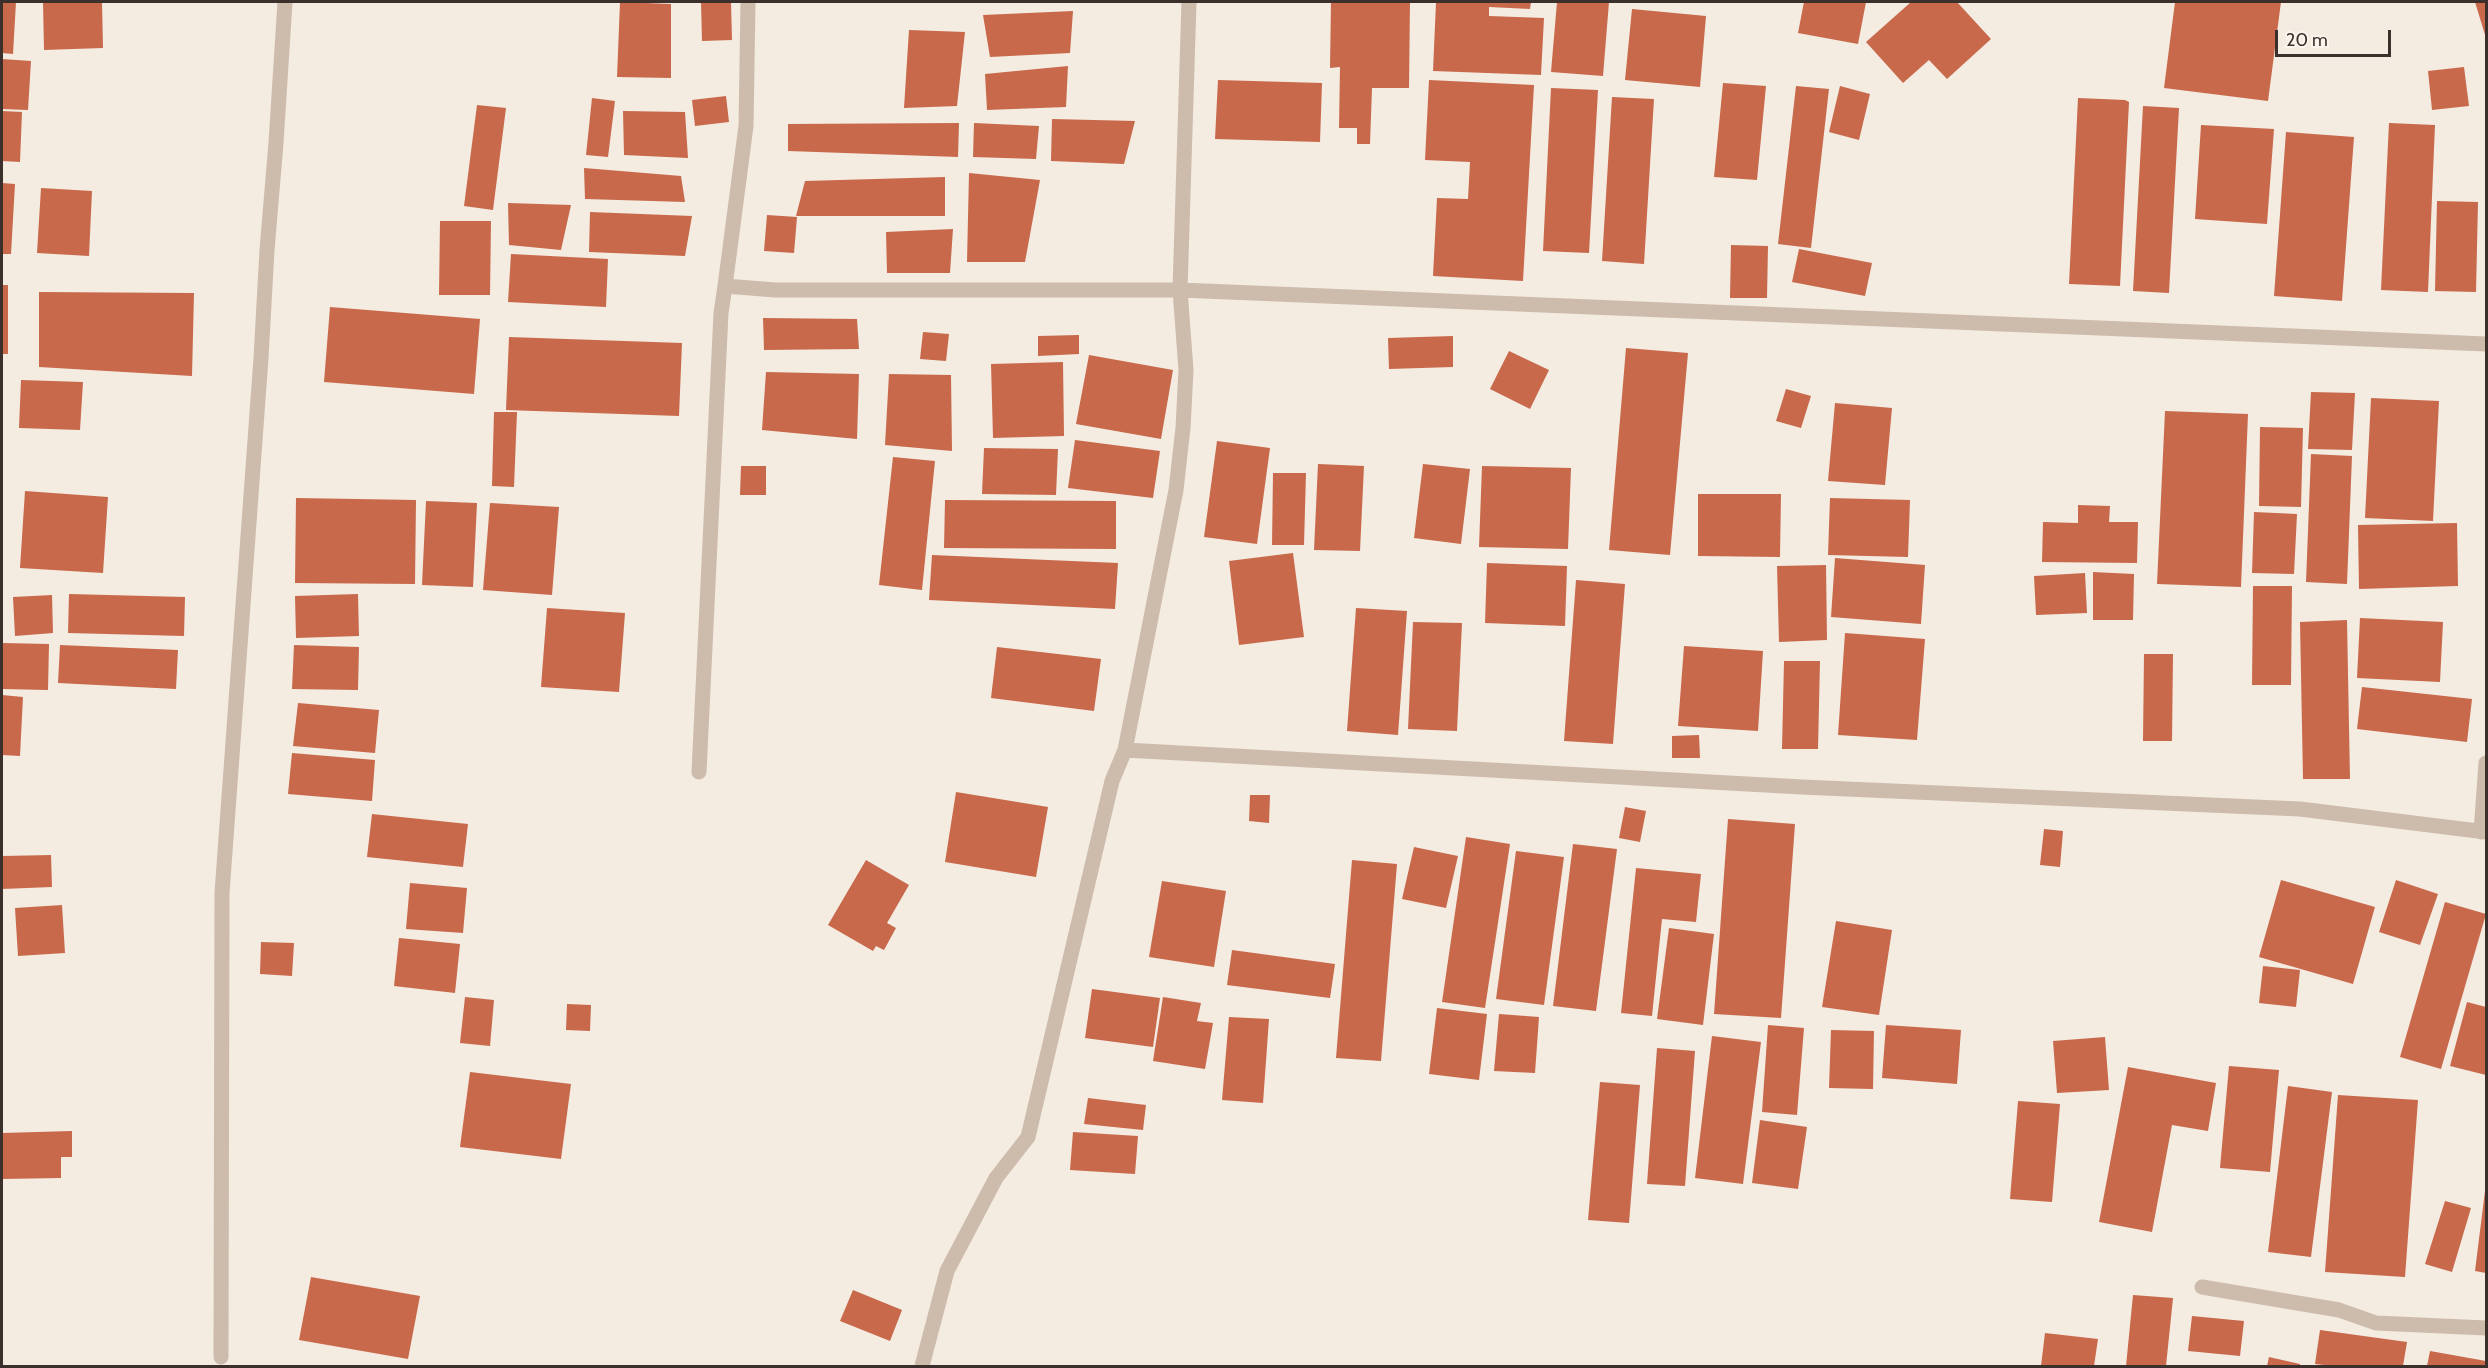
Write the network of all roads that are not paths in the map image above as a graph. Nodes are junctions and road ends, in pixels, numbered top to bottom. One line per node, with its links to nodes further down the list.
1 (285, 2): 13 (street)
2 (748, 2): 4 (street)
3 (1189, 2): 5 (street)
4 (725, 286): 5 (street); 9 (street)
5 (1180, 290): 6 (street); 7 (street)
6 (2487, 344)
7 (1125, 750): 10 (street); 14 (street)
8 (2487, 763): 10 (street)
9 (699, 772)
10 (2484, 832)
11 (2202, 1287): 12 (street)
12 (2487, 1328)
13 (221, 1357)
14 (922, 1366)

